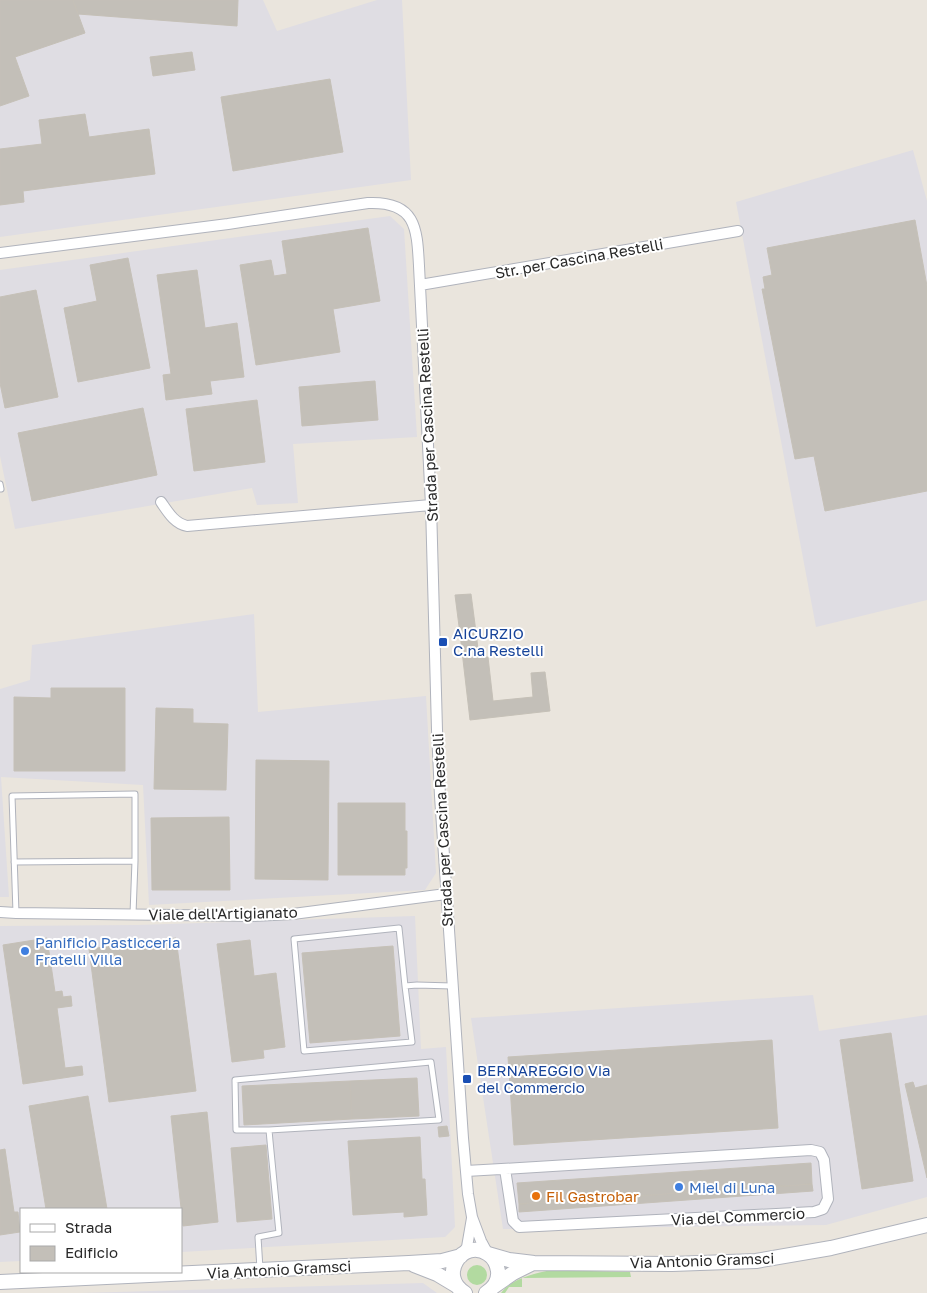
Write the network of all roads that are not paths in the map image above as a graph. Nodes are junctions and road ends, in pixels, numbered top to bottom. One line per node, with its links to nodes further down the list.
1 (738, 231): 3 (street, Str. per Cascina Restelli)
2 (0, 253): 3 (street, Strada per Cascina Restelli)
3 (420, 285): 5 (street, Strada per Cascina Restelli)
4 (161, 502): 5 (street)
5 (431, 505): 8 (street, Strada per Cascina Restelli)
6 (135, 861): 7 (lane); 7 (lane); 11 (lane)
7 (14, 862): 10 (lane)
8 (446, 894): 11 (street, Viale dell'Artigianato); 13 (street, Strada per Cascina Restelli)
9 (0, 912): 10 (street, Viale dell'Artigianato)
10 (16, 913): 11 (street, Viale dell'Artigianato)
11 (133, 914)
12 (405, 986): 12 (lane); 13 (lane)
13 (452, 986): 16 (street, Strada per Cascina Restelli)
14 (268, 1130): 14 (lane); 23 (lane)
15 (505, 1168): 15 (street, Via del Commercio); 16 (street, Via del Commercio)
16 (466, 1171): 17 (street)
17 (472, 1217): 19 (street); 20 (street)
18 (927, 1225): 22 (street, Via Antonio Gramsci)
19 (488, 1254): 20 (street, Via Antonio Gramsci); 22 (street, Via Antonio Gramsci); 26 (street)
20 (461, 1256): 21 (street, Via Antonio Gramsci); 25 (street)
21 (409, 1263): 23 (street, Via Antonio Gramsci); 25 (street, Via Antonio Gramsci)
22 (534, 1263): 26 (street, Via Antonio Gramsci)
23 (260, 1270): 24 (street, Via Antonio Gramsci)
24 (0, 1282)
25 (462, 1291)
26 (490, 1291)

